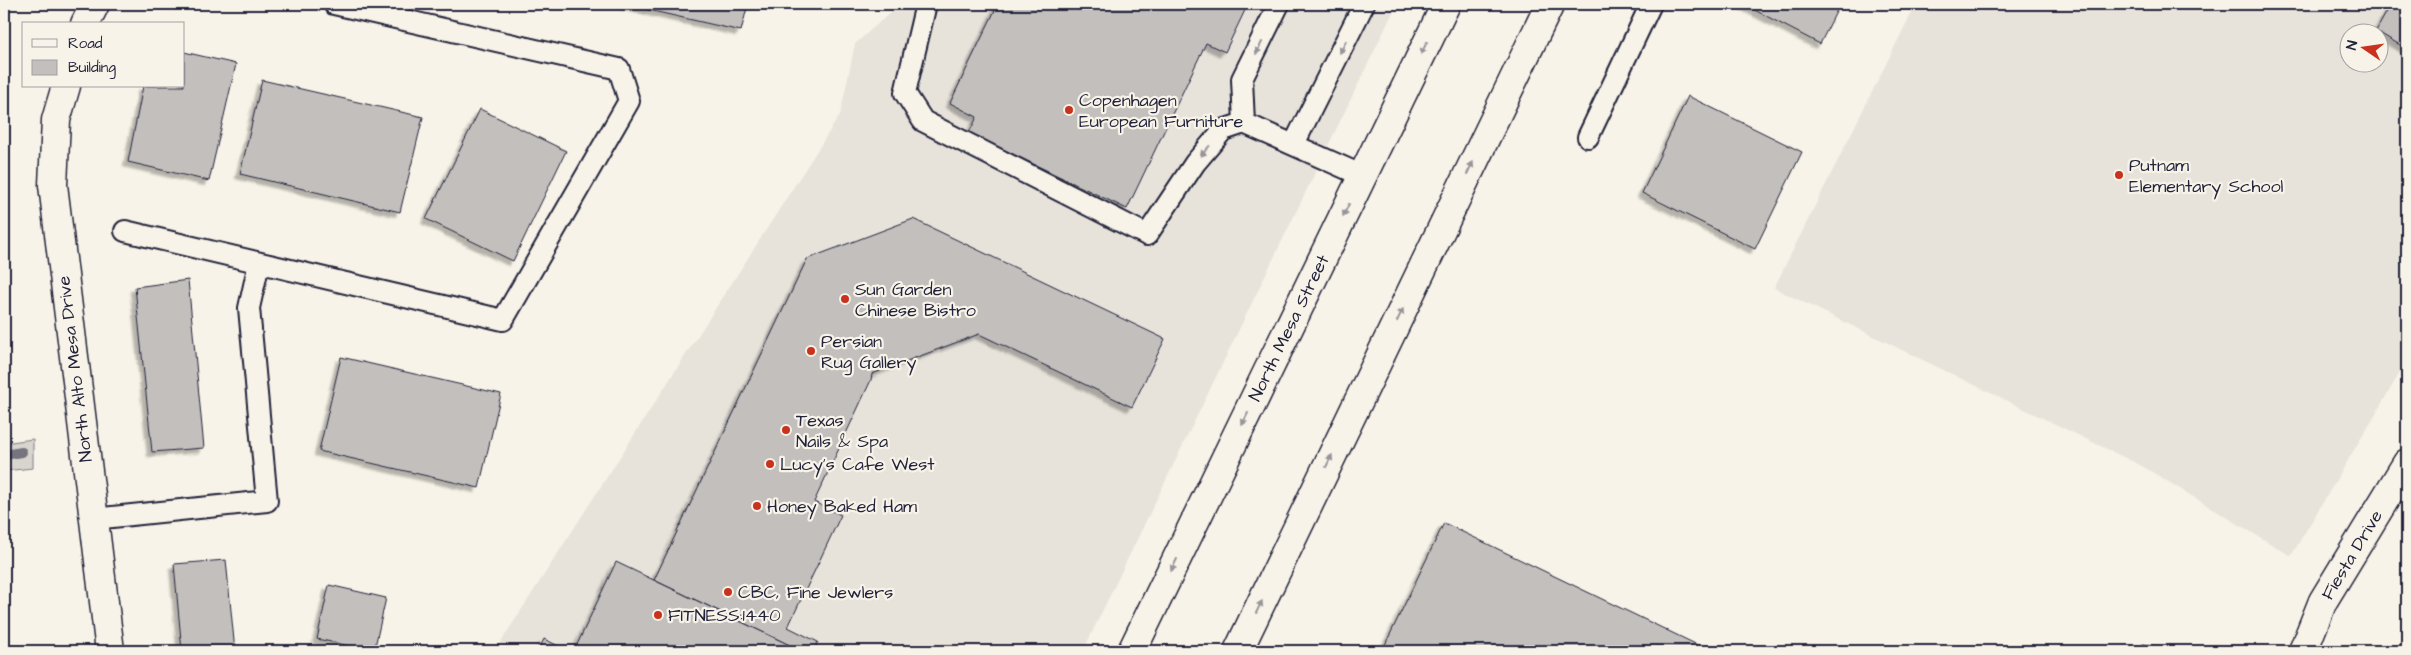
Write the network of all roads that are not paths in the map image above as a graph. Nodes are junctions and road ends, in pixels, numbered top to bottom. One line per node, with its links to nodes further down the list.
1 (95, 4): 9 (main road)
2 (334, 4): 16 (lane)
3 (926, 4): 11 (lane, one-way to 3)
4 (1280, 4): 11 (lane, one-way to 11)
5 (1364, 4): 13 (lane, one-way to 13)
6 (1446, 4): 14 (main road, North Mesa Street, one-way to 14)
7 (1651, 4): 12 (lane)
8 (1541, 7): 21 (main road, one-way to 8)
9 (86, 22)
10 (65, 88): 18 (main road, North Alto Mesa Drive)
11 (1244, 123): 13 (lane)
12 (1588, 137)
13 (1294, 144): 14 (lane)
14 (1362, 176): 19 (main road, North Mesa Street, one-way to 19)
15 (125, 232): 16 (lane)
16 (259, 263): 18 (lane)
17 (2407, 463): 22 (main road, Fiesta Drive)
18 (93, 519): 20 (main road, North Alto Mesa Drive)
19 (1141, 648)
20 (110, 651)
21 (1238, 651)
22 (2303, 651)

